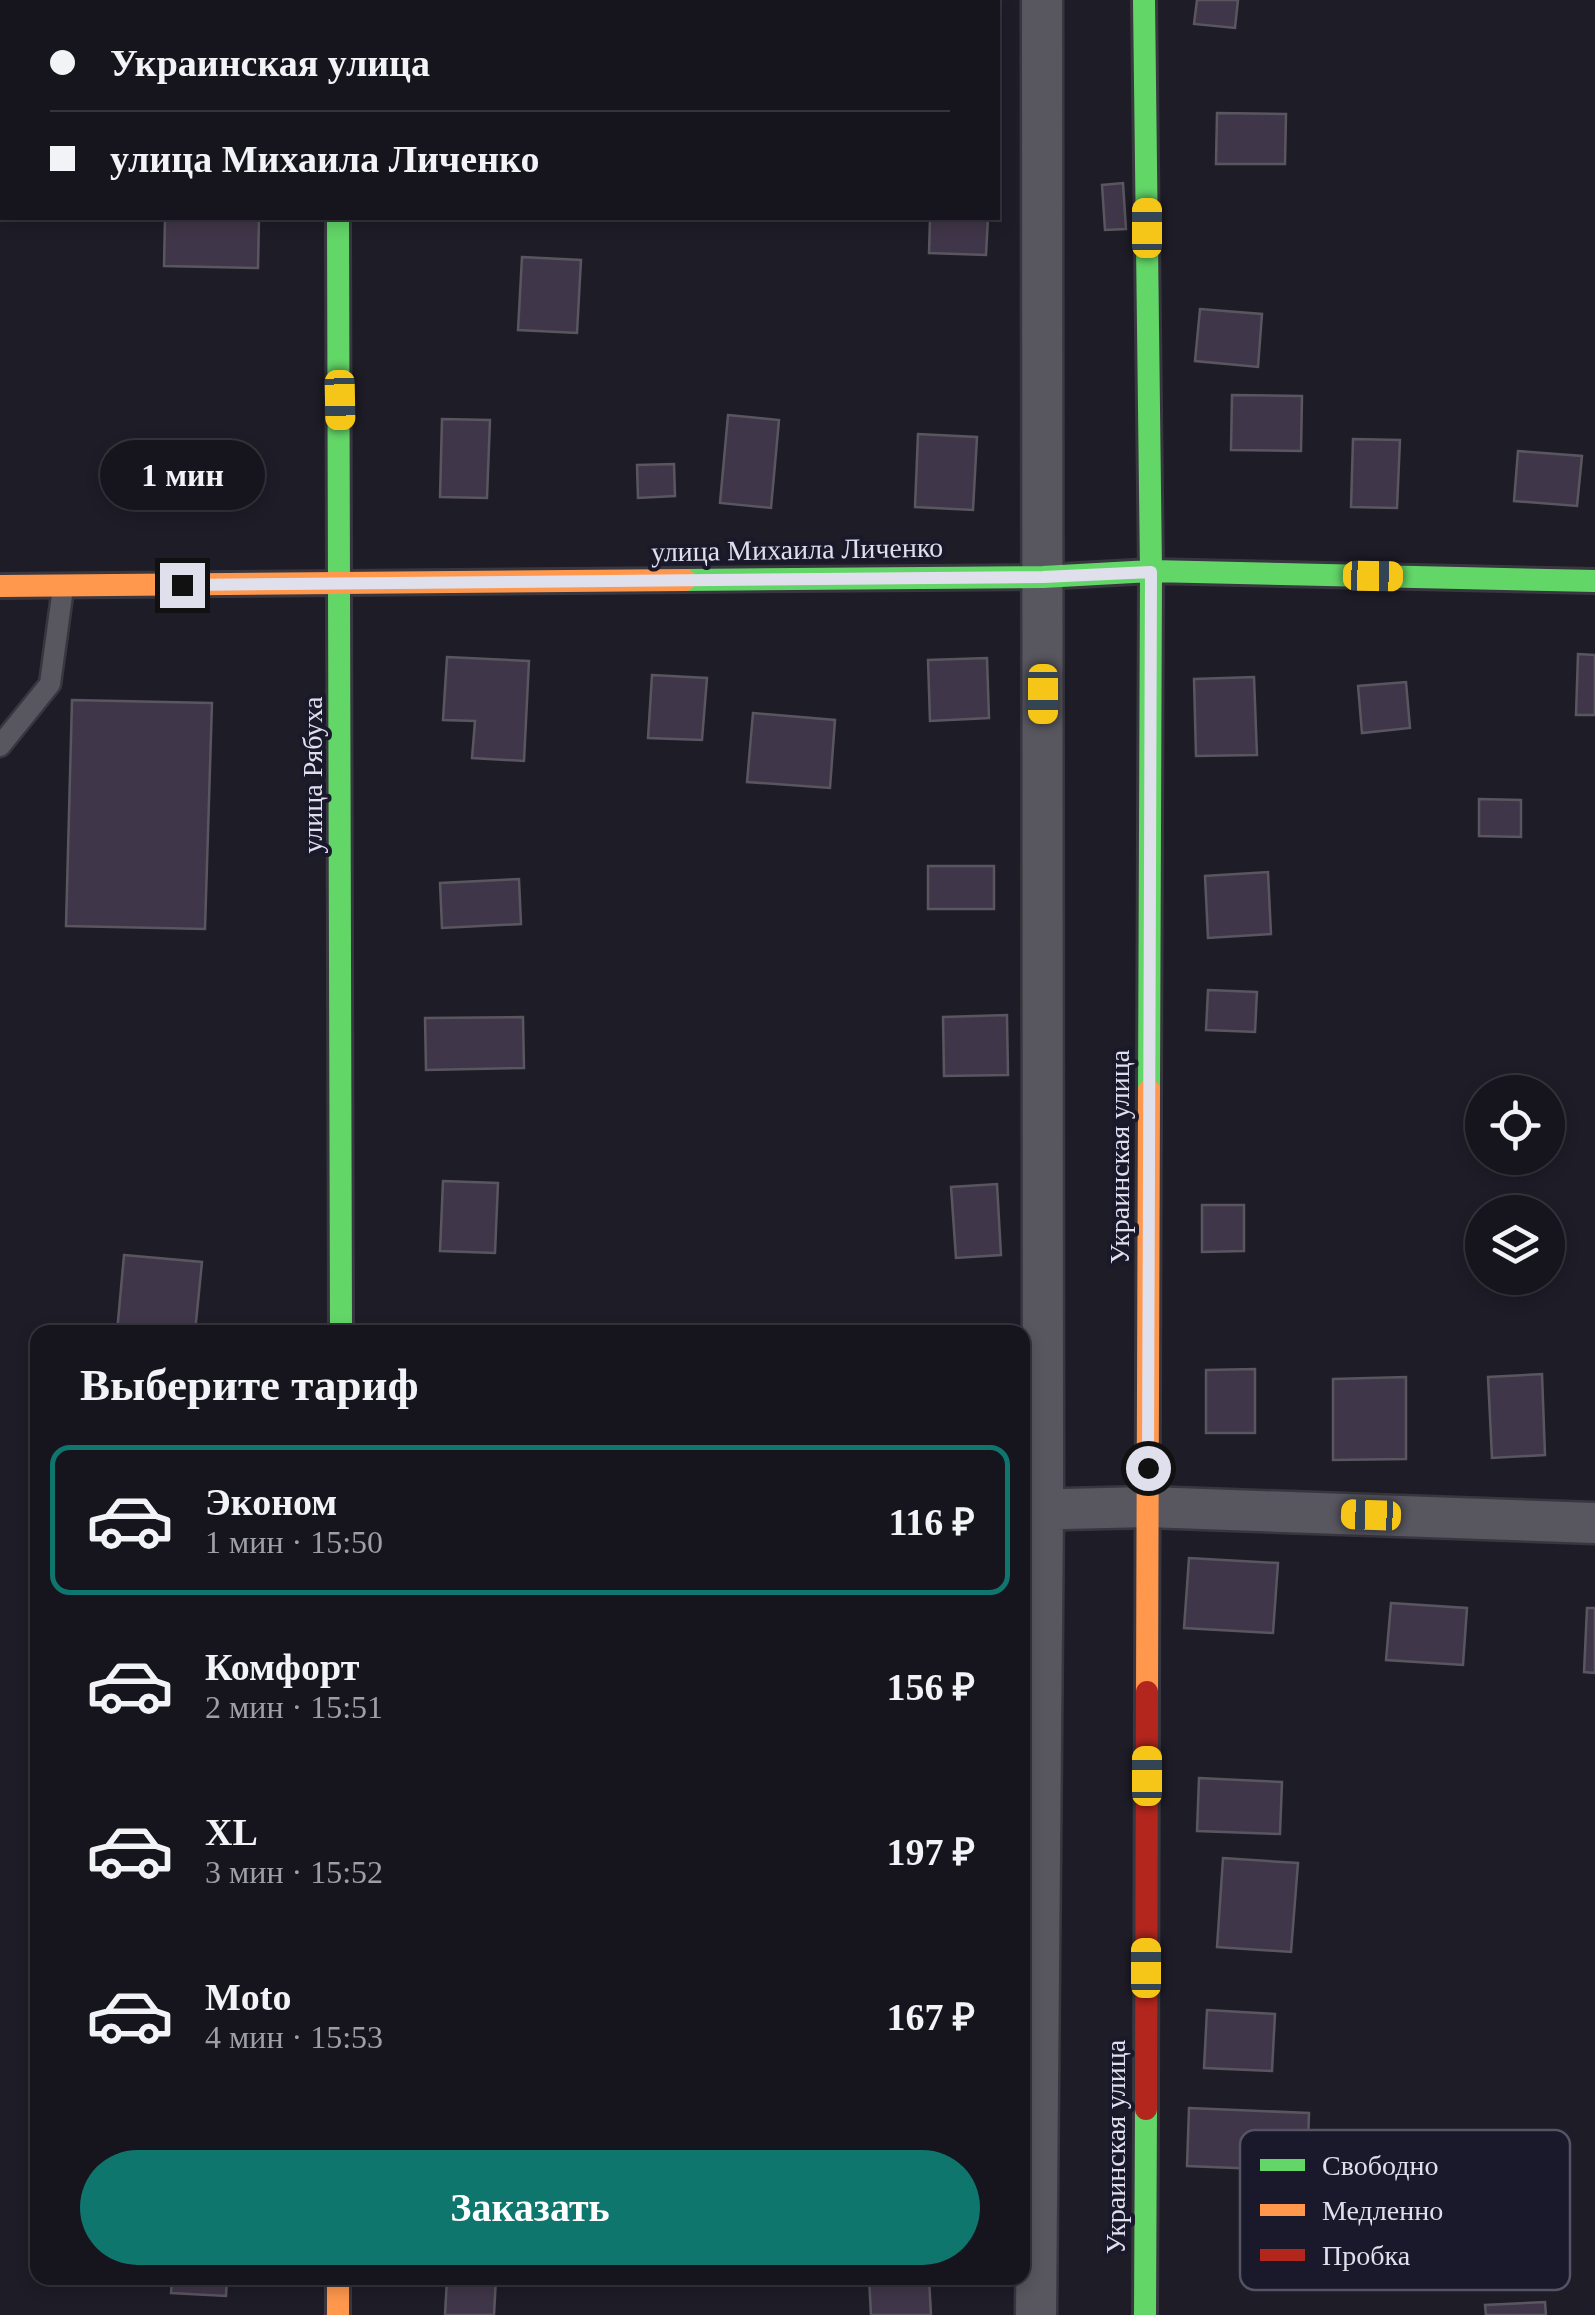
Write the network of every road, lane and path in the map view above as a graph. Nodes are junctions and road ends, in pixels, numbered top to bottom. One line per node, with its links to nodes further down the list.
1 (1042, 0): 5 (street)
2 (1144, 0): 4 (main road, Украинская улица)
3 (338, 220): 7 (main road, улица Рябуха)
4 (1151, 572): 5 (main road, улица Михаила Личенко); 6 (main road, улица Михаила Личенко); 13 (main road, Украинская улица)
5 (1043, 577): 7 (main road, улица Михаила Личенко); 14 (street)
6 (1595, 581)
7 (342, 583): 9 (main road, улица Михаила Личенко); 12 (main road, улица Рябуха)
8 (0, 586): 9 (main road, улица Михаила Личенко)
9 (63, 586): 10 (lane)
10 (6, 727): 11 (lane)
11 (0, 746)
12 (341, 1325)
13 (1148, 1506): 14 (street); 15 (street); 19 (main road, Украинская улица)
14 (1033, 1509): 18 (street)
15 (1595, 1523)
16 (338, 2285): 17 (main road)
17 (338, 2315)
18 (1036, 2315)
19 (1145, 2315)

